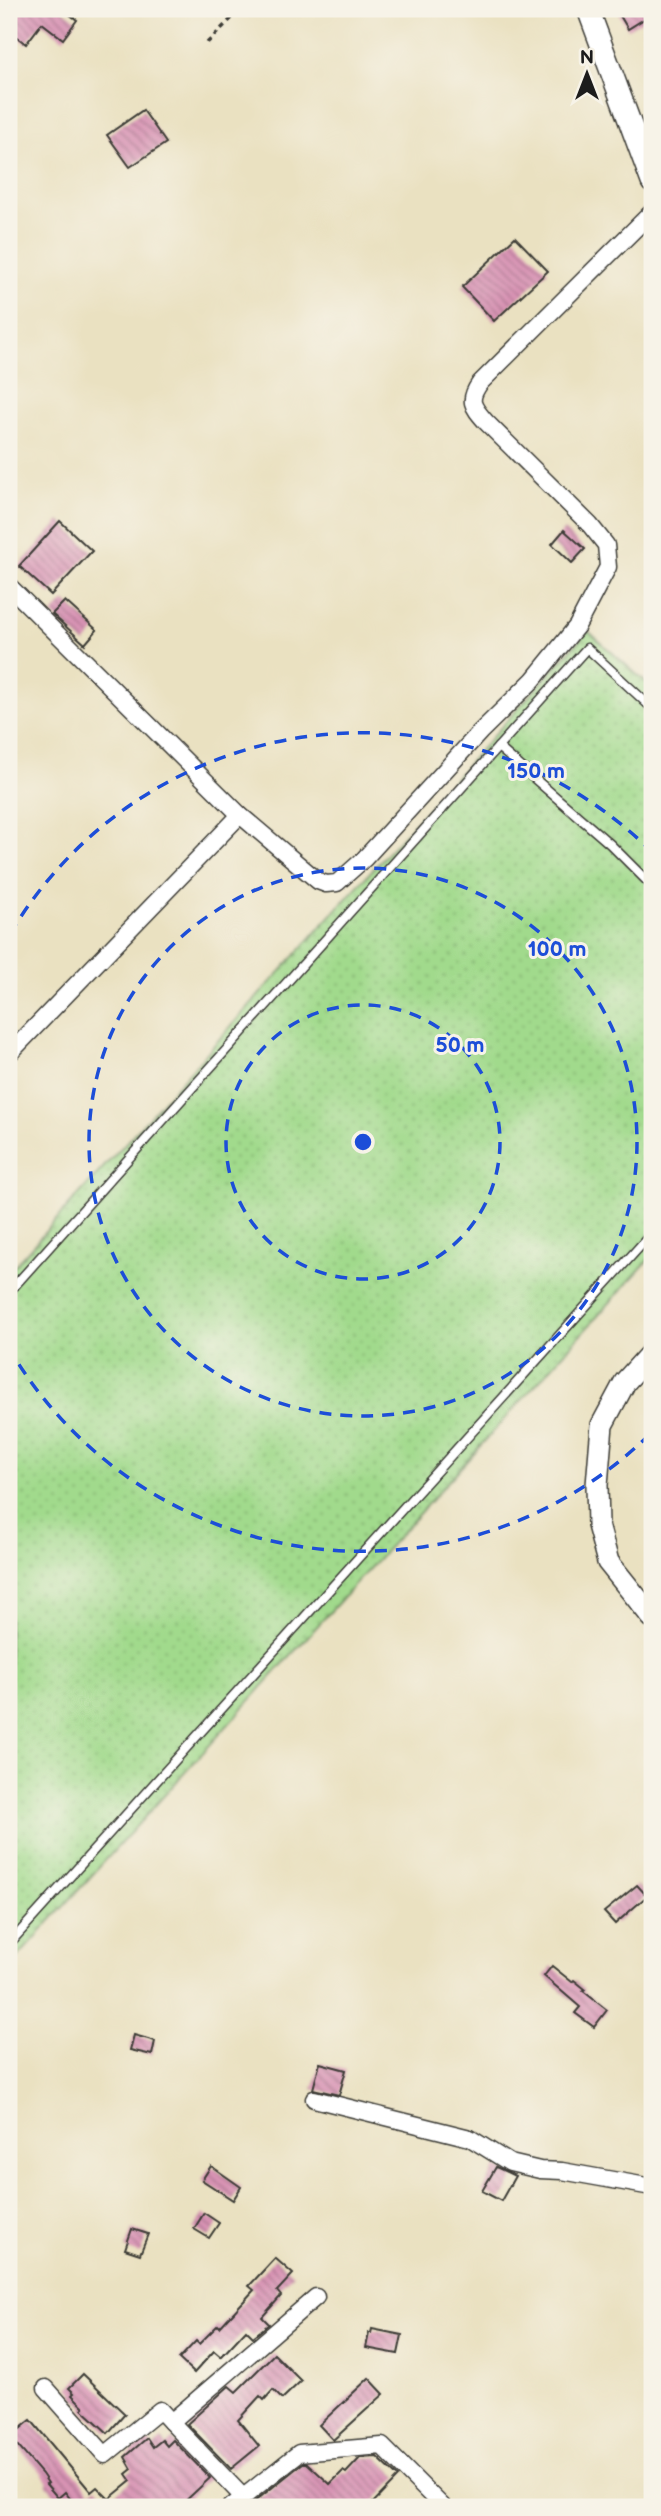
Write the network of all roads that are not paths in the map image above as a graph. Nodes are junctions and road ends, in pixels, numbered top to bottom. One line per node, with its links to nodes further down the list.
1 (588, 9): 2 (street)
2 (652, 182)
3 (652, 212): 7 (street)
4 (9, 586): 7 (street)
5 (652, 708): 6 (lane)
6 (498, 747): 8 (lane); 11 (lane)
7 (240, 815): 9 (street)
8 (652, 886)
9 (9, 1054)
10 (652, 1233): 14 (lane)
11 (9, 1292)
12 (652, 1352): 13 (street)
13 (652, 1616)
14 (9, 1944)
15 (314, 2099): 16 (street)
16 (652, 2187)
17 (316, 2297): 19 (street)
18 (46, 2388): 19 (street)
19 (171, 2422): 20 (street)
20 (237, 2502): 21 (street)
21 (443, 2507)

